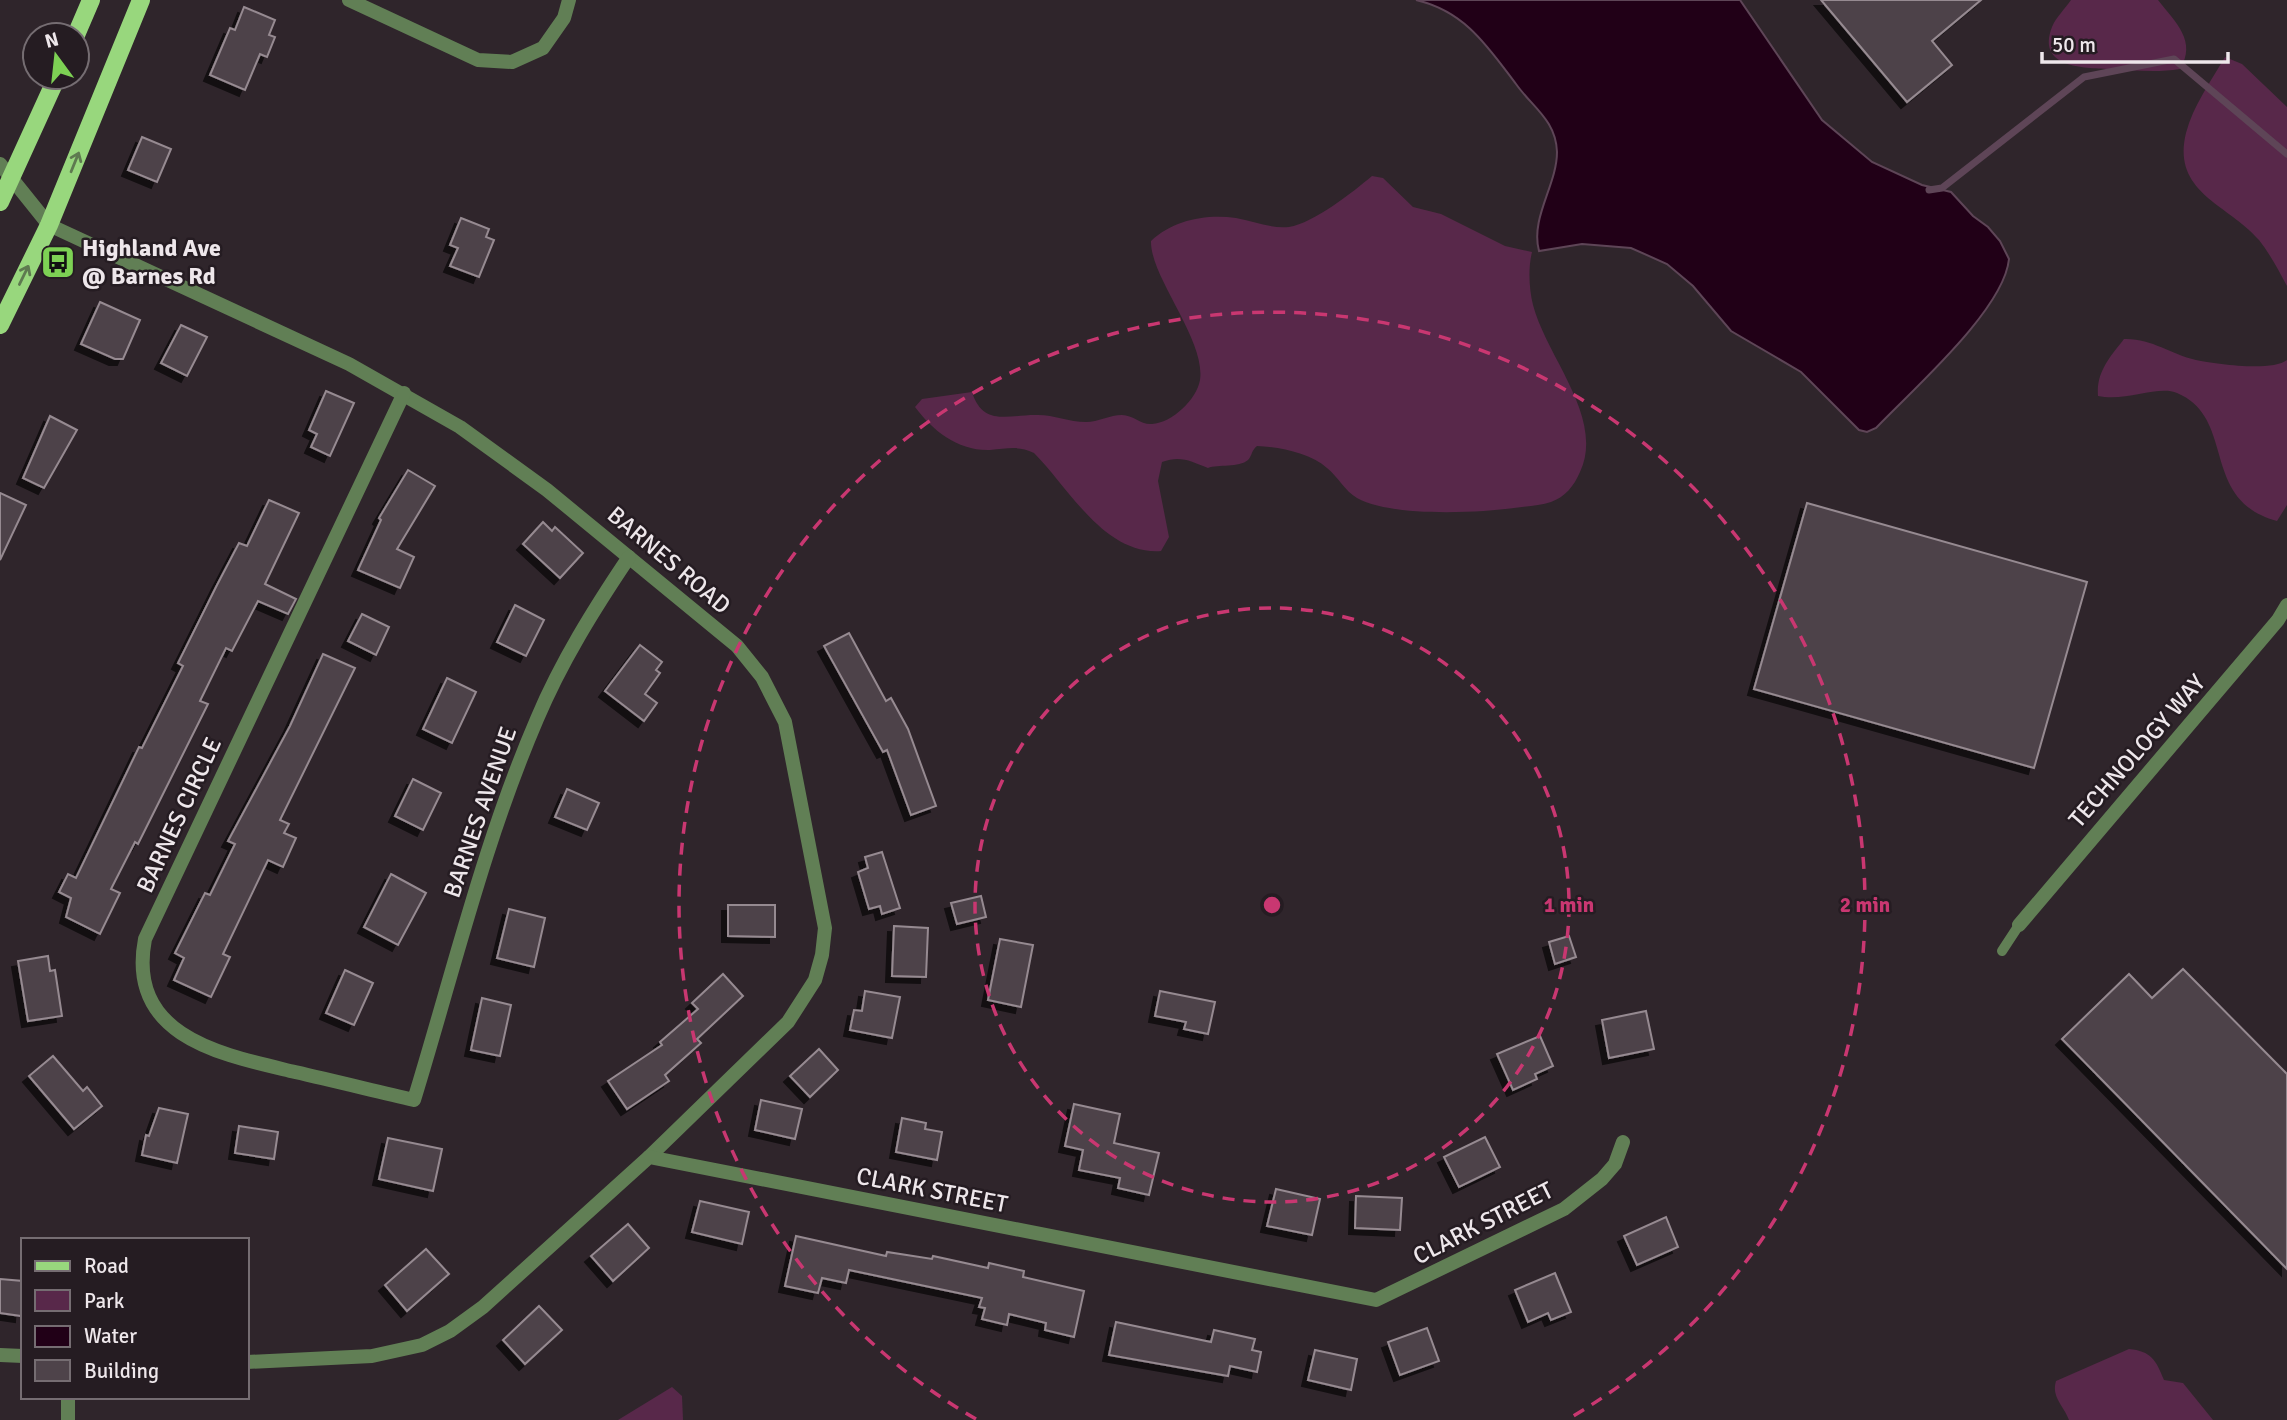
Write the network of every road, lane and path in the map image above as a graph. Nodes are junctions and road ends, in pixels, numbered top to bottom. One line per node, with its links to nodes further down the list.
1 (91, 0): 5 (main road)
2 (141, 0): 9 (main road, one-way to 2)
3 (349, 0): 4 (street)
4 (569, 0)
5 (82, 21)
6 (49, 91): 7 (main road)
7 (5, 171): 8 (main road); 9 (street)
8 (0, 202)
9 (49, 225): 10 (main road, one-way to 9); 11 (street, BARNES ROAD)
10 (0, 325)
11 (404, 393): 12 (street, BARNES ROAD); 16 (street, BARNES CIRCLE)
12 (629, 557): 16 (street, BARNES AVENUE); 18 (street, BARNES ROAD)
13 (2287, 605): 14 (street, TECHNOLOGY WAY)
14 (2018, 925): 15 (lane)
15 (2002, 951)
16 (414, 1100)
17 (1623, 1142): 18 (street, CLARK STREET)
18 (649, 1157): 21 (street)
19 (0, 1355): 20 (street)
20 (21, 1356)
21 (248, 1362)
22 (68, 1399): 23 (street)
23 (68, 1420)

